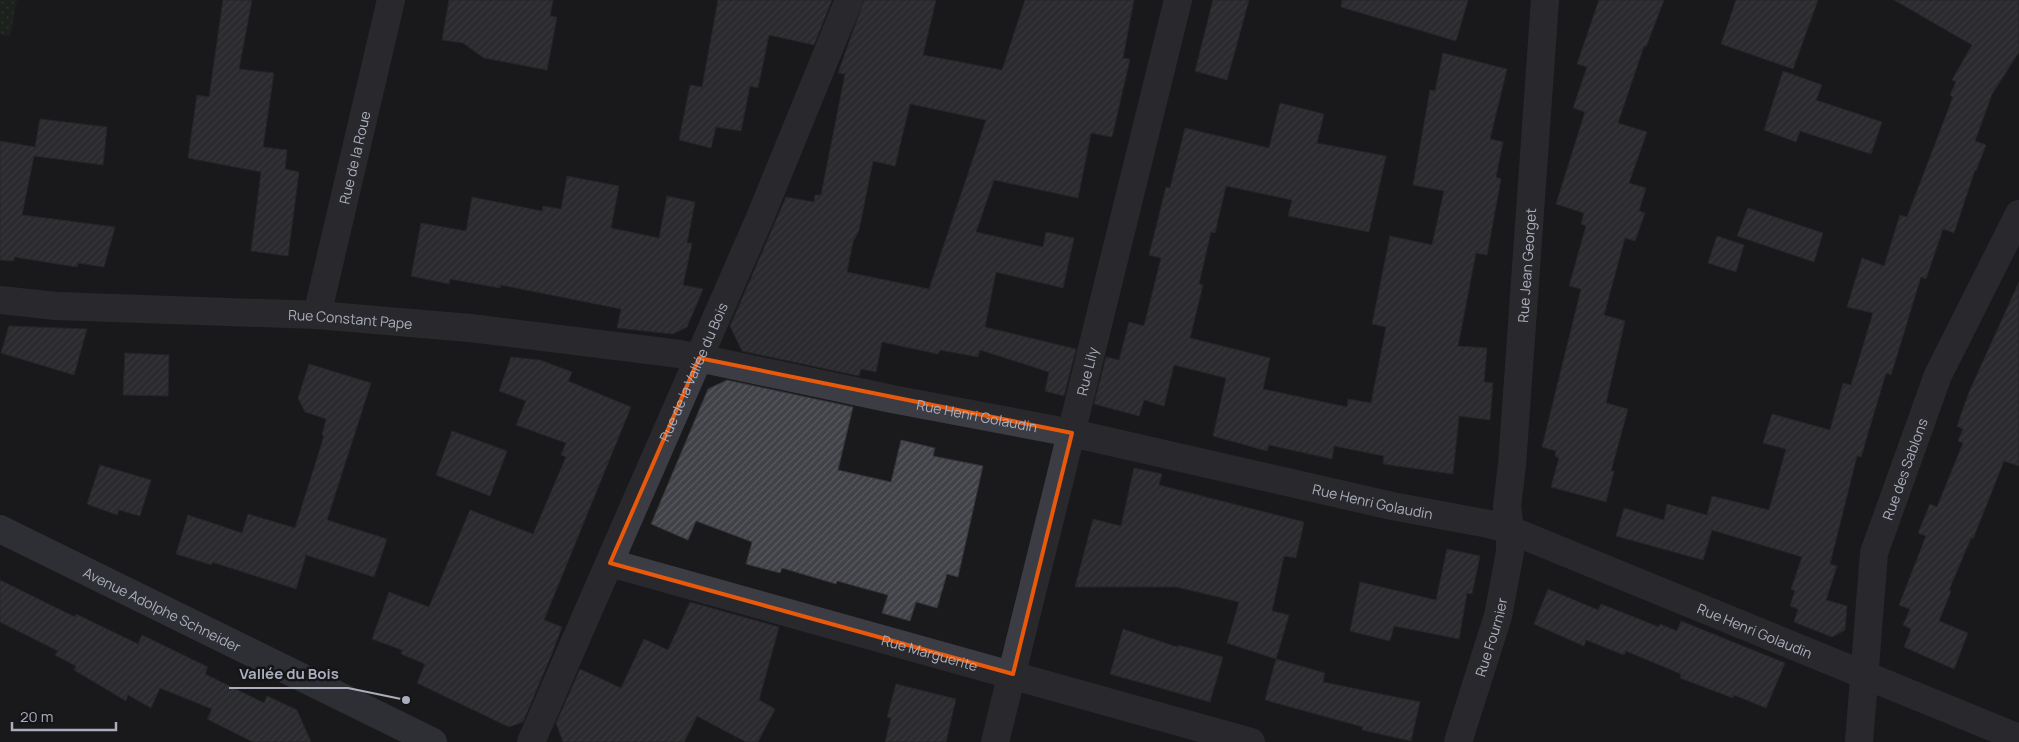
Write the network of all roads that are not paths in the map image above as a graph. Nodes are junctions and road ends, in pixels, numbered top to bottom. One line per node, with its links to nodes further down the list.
1 (391, 0): 7 (street, Rue de la Roue)
2 (849, 0): 8 (street, Rue de la Vallée du Bois)
3 (1178, 0): 9 (street, Rue Lily)
4 (1545, 0): 11 (street, Rue Jean Georget)
5 (2019, 214): 14 (street, Rue des Sablons)
6 (0, 300): 7 (street, Rue Constant Pape)
7 (317, 315): 8 (street, Rue Constant Pape)
8 (699, 358): 9 (street, Rue Henri Golaudin); 12 (street, Rue de la Vallée du Bois)
9 (1072, 433): 11 (street, Rue Henri Golaudin); 13 (street, Rue Lily)
10 (0, 529): 16 (street, Avenue Adolphe Schneider)
11 (1510, 530): 14 (street, Rue Henri Golaudin); 20 (street, Rue Fournier)
12 (610, 562): 13 (street, Rue Marguerite); 17 (street, Rue de la Vallée du Bois)
13 (1012, 674): 18 (street, Rue Lily); 19 (street, Rue Marguerite)
14 (1864, 674): 15 (street, Rue Henri Golaudin); 21 (street, Rue des Sablons)
15 (2019, 738)
16 (433, 742)
17 (531, 742)
18 (995, 742)
19 (1251, 742)
20 (1458, 742)
21 (1859, 742)

